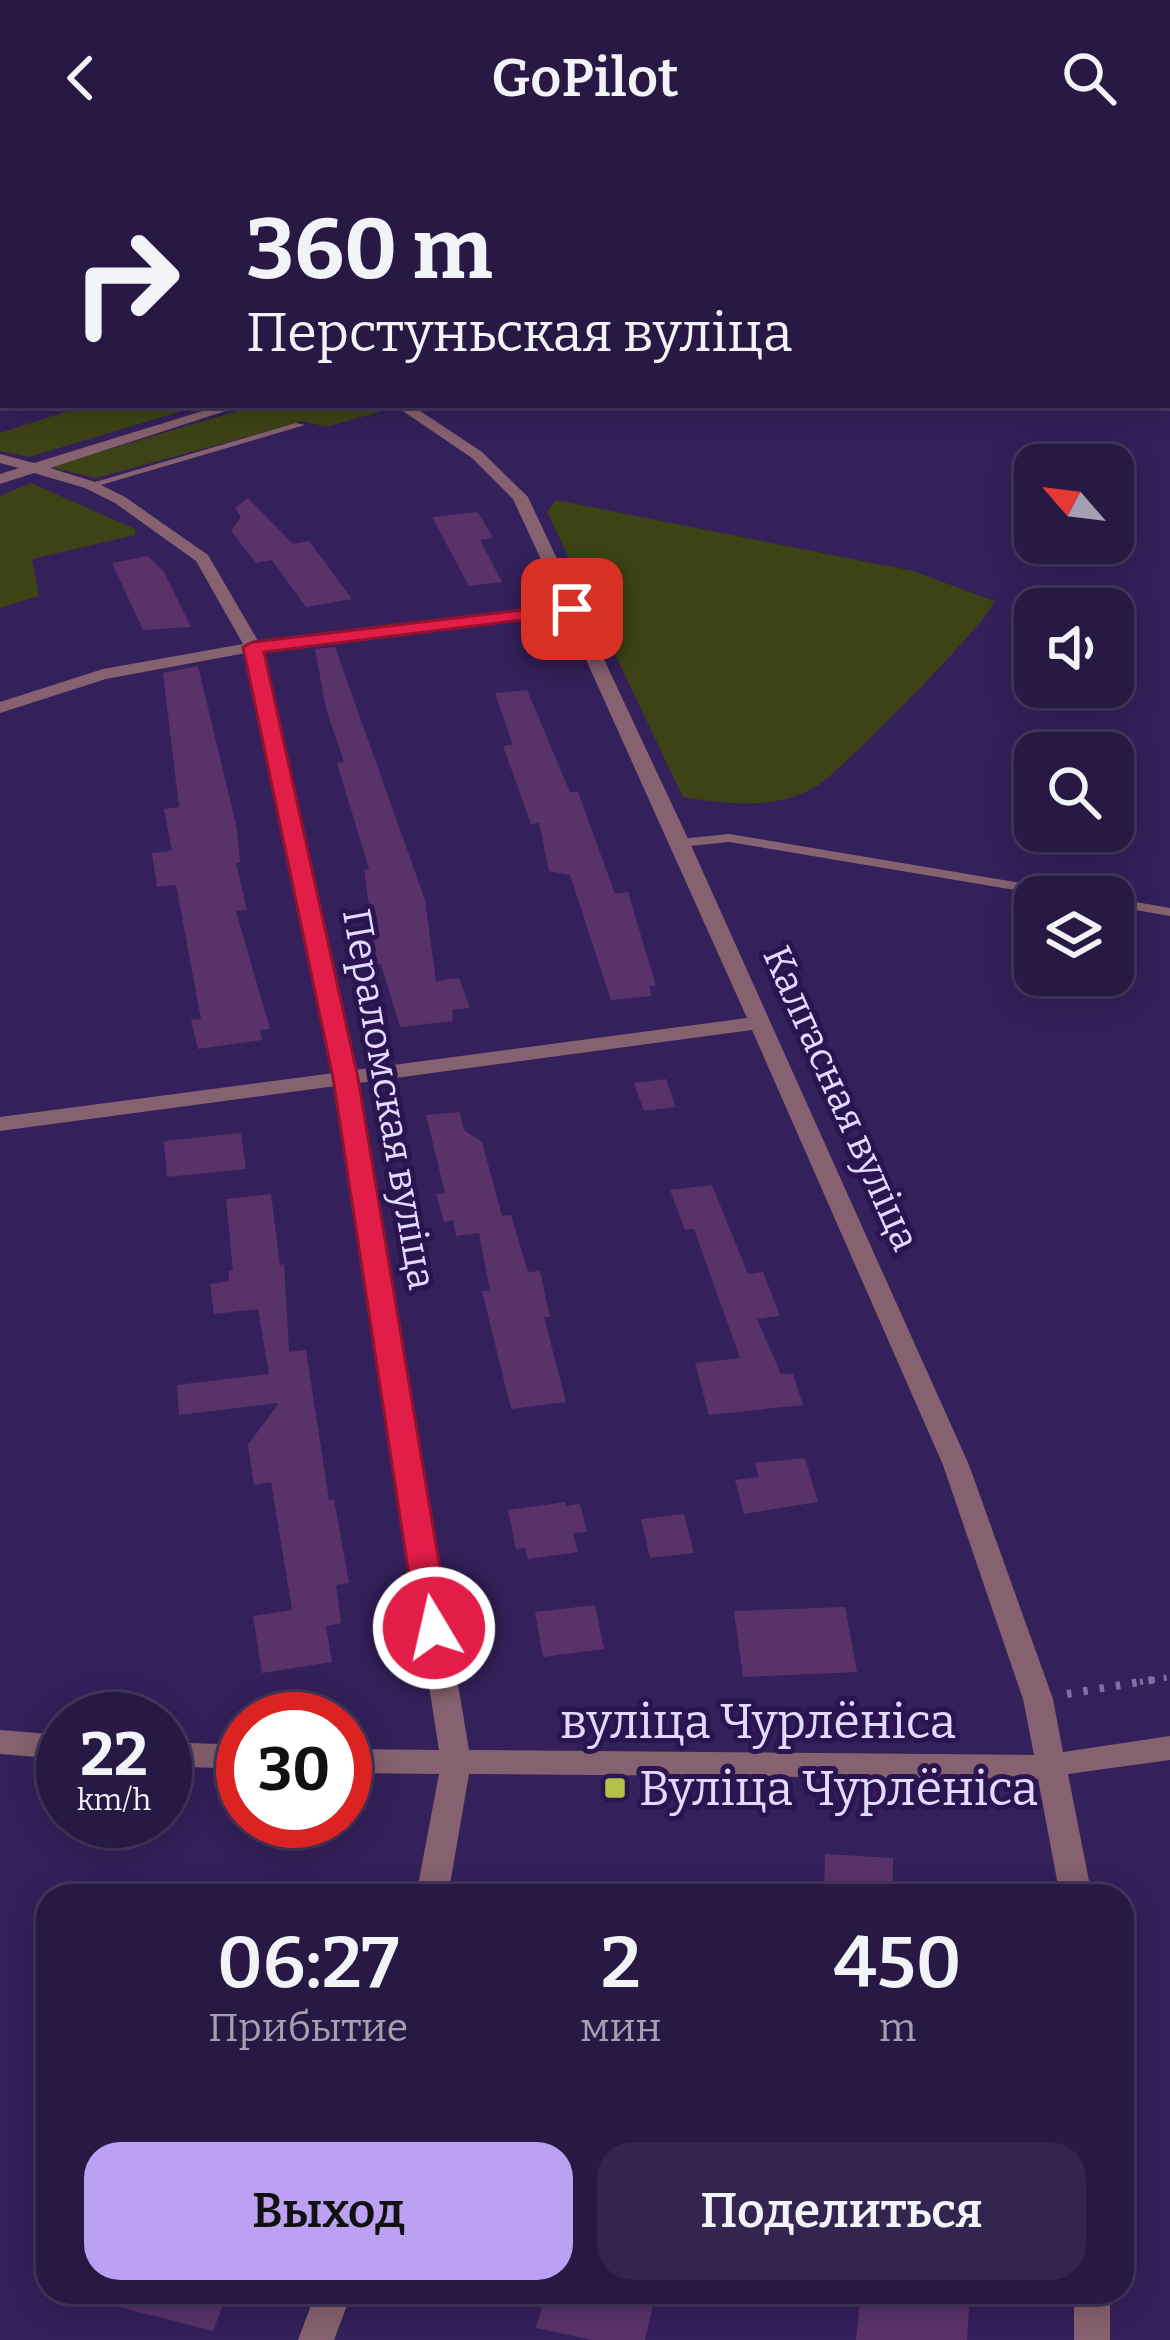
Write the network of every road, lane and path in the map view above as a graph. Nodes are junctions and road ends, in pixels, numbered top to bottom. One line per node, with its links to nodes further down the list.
1 (227, 408): 5 (street)
2 (406, 408): 8 (street, Калгасная вуліца)
3 (300, 425): 7 (lane)
4 (0, 458): 5 (street, Пераломская вуліца)
5 (34, 465): 6 (street); 7 (street, Пераломская вуліца)
6 (0, 479)
7 (90, 485): 9 (street, Пераломская вуліца)
8 (572, 609): 9 (street); 11 (street, Калгасная вуліца)
9 (253, 647): 10 (street); 16 (street, Пераломская вуліца)
10 (0, 708)
11 (680, 843): 12 (lane); 15 (street, Калгасная вуліца)
12 (1014, 886)
13 (1134, 906): 14 (lane)
14 (1170, 912)
15 (759, 1023): 16 (street); 19 (street, Калгасная вуліца)
16 (346, 1078): 17 (street); 24 (street, Пераломская вуліца)
17 (0, 1124)
18 (1170, 1677): 19 (path)
19 (1039, 1699): 25 (street, Калгасная вуліца)
20 (0, 1742): 21 (street)
21 (36, 1745)
22 (1170, 1748): 25 (street, вуліца Чурлёніса)
23 (372, 1762): 24 (street, вуліца Чурлёніса)
24 (455, 1765): 25 (street, вуліца Чурлёніса); 26 (street, Пераломская вуліца)
25 (1052, 1766): 27 (street, Калгасная вуліца)
26 (434, 1884)
27 (1074, 1884)
28 (330, 2304): 30 (street)
29 (1092, 2304): 31 (street)
30 (316, 2340)
31 (1092, 2340)

